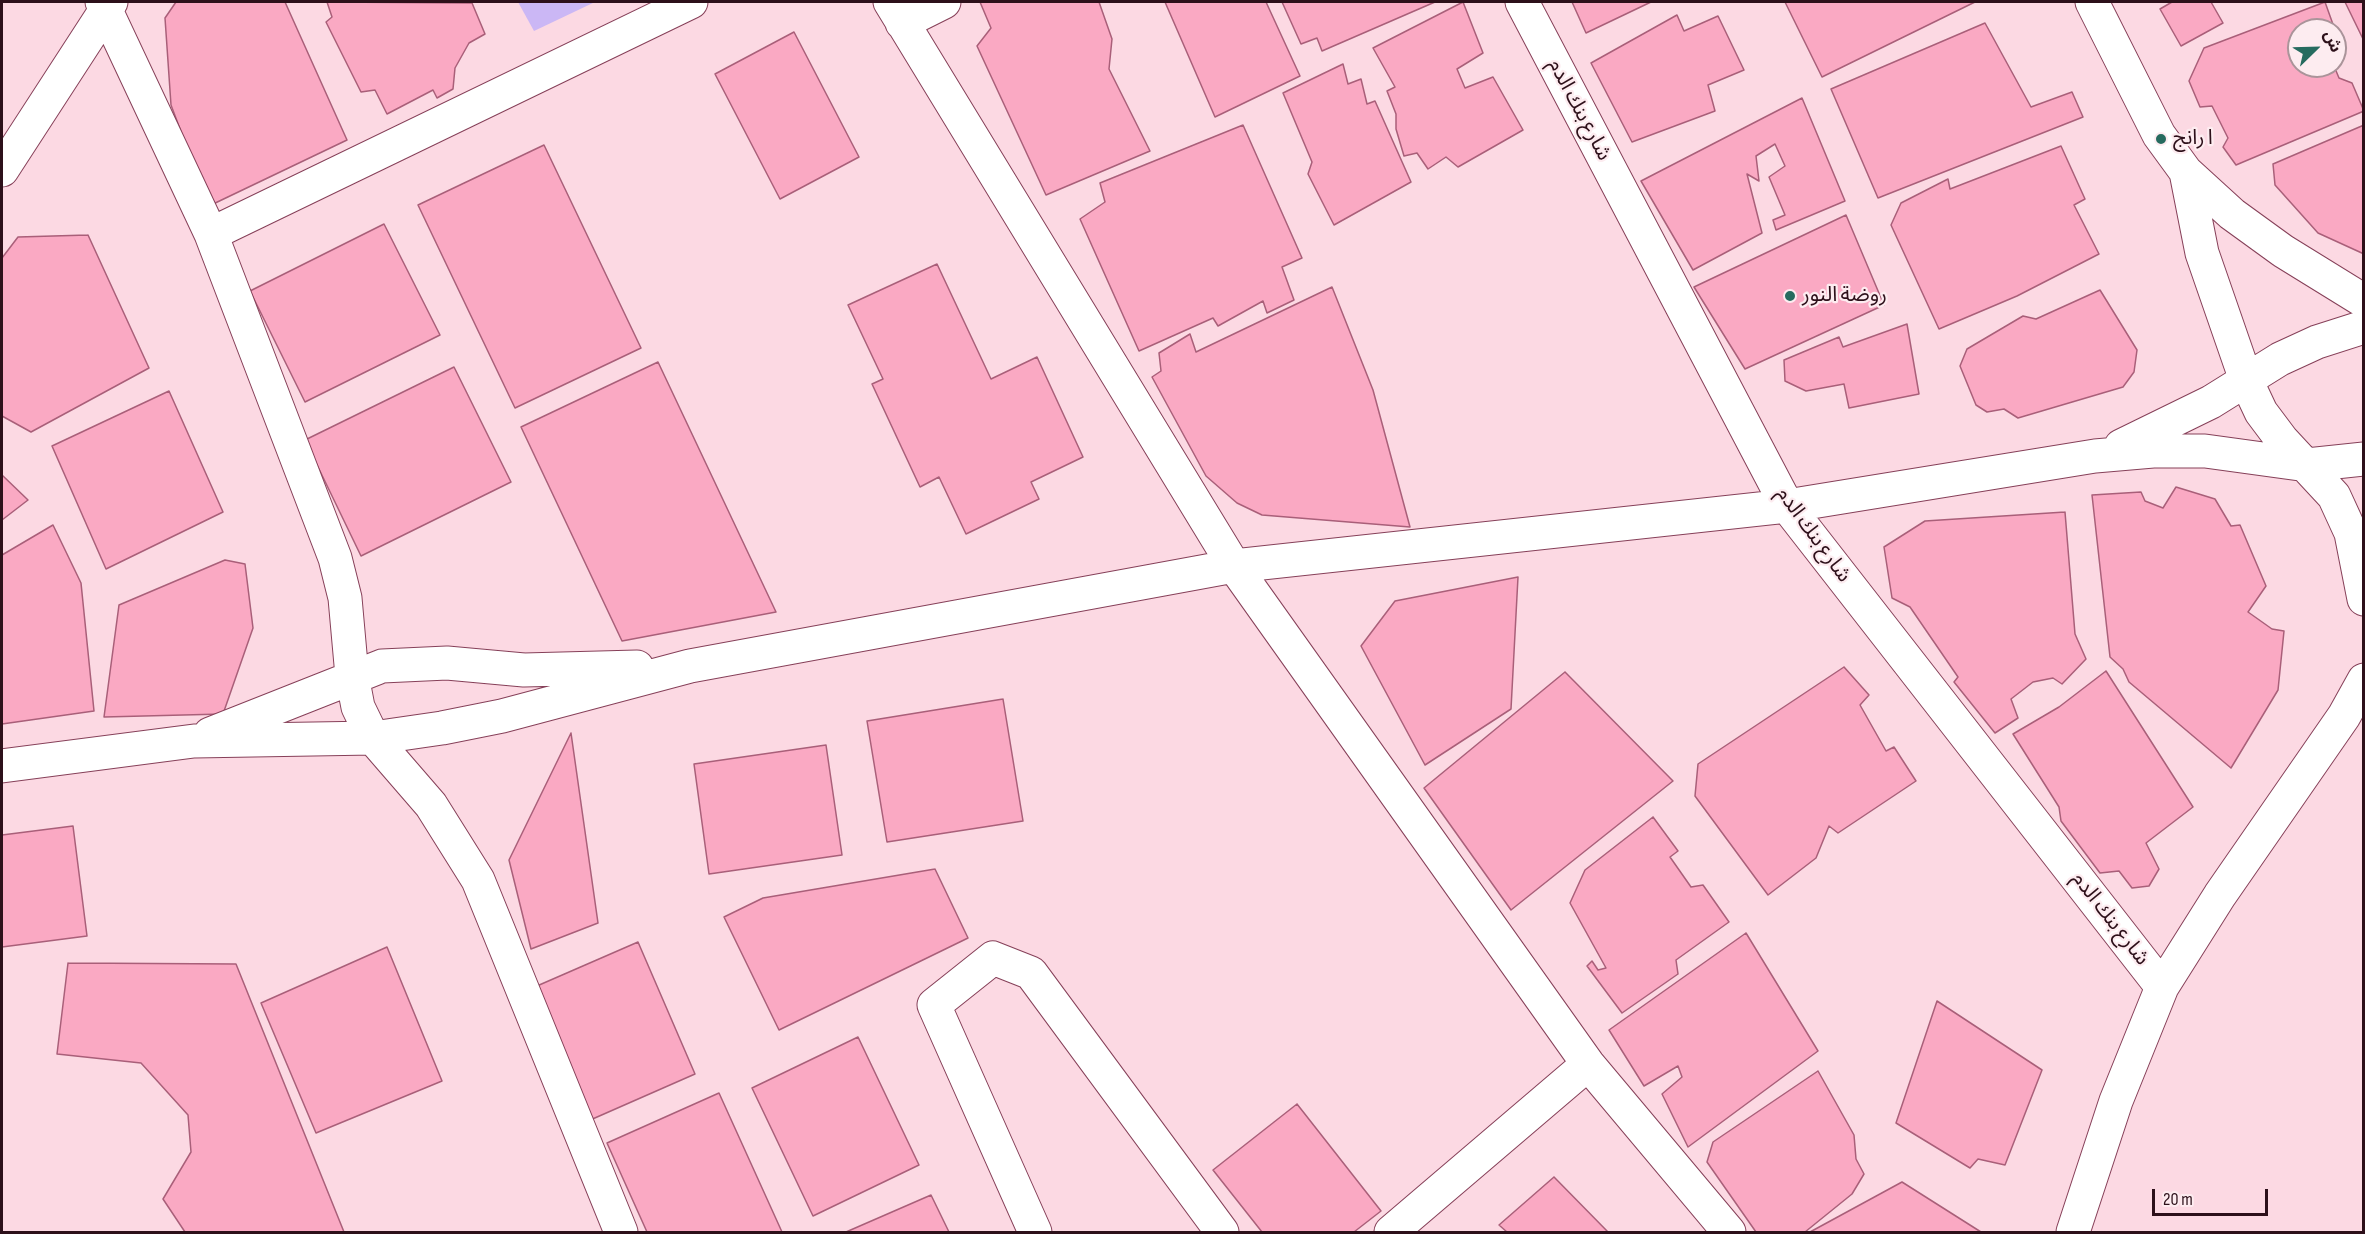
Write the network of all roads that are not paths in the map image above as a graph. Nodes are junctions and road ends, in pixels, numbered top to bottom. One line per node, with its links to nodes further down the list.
1 (691, 2): 9 (street)
2 (944, 2): 6 (street)
3 (1522, 2): 16 (street, شارع بنك الدم)
4 (2092, 2): 8 (street)
5 (106, 4): 7 (street); 9 (street)
6 (896, 12): 17 (street)
7 (2, 170)
8 (2186, 172): 10 (street); 12 (street)
9 (211, 234): 20 (street)
10 (2364, 301)
11 (2364, 327): 12 (street)
12 (2246, 381): 13 (street); 15 (street)
13 (2096, 456): 15 (street); 16 (street)
14 (2364, 459): 15 (street)
15 (2307, 465): 18 (street)
16 (1787, 506): 17 (street); 25 (street, شارع بنك الدم)
17 (1234, 566): 19 (street); 26 (street)
18 (2364, 599)
19 (690, 666): 20 (street); 22 (street)
20 (352, 676): 22 (street); 23 (street)
21 (2364, 680): 25 (street)
22 (373, 738): 23 (street); 27 (street)
23 (194, 741): 24 (street)
24 (2, 766)
25 (2162, 987): 32 (street)
26 (1588, 1064): 30 (street); 31 (street)
27 (621, 1233)
28 (1035, 1233): 29 (street)
29 (1222, 1233)
30 (1391, 1233)
31 (1729, 1233)
32 (2073, 1233)

